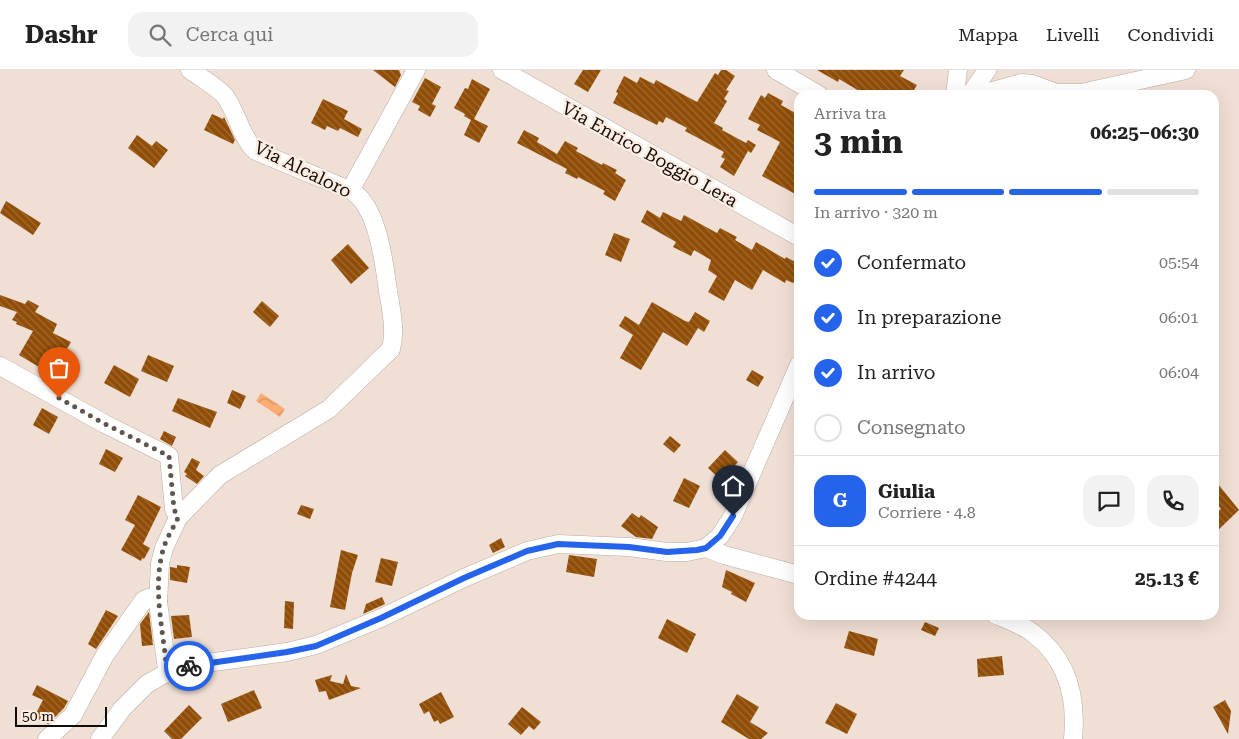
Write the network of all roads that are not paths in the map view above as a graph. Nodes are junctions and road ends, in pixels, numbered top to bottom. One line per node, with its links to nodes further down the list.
1 (190, 70): 14 (street, Via Alcaloro)
2 (416, 70): 14 (street)
3 (502, 70): 15 (street, Via Enrico Boggio Lera)
4 (776, 70): 8 (street)
5 (958, 70): 9 (street)
6 (987, 70): 10 (street)
7 (1186, 70): 13 (street)
8 (810, 90)
9 (964, 90)
10 (969, 90)
11 (997, 90): 12 (street)
12 (1050, 90)
13 (1095, 90)
14 (351, 189): 18 (street, Via Alcaloro)
15 (794, 234)
16 (0, 366): 18 (street)
17 (794, 376): 19 (street)
18 (178, 518): 21 (street, Via Alcaloro)
19 (706, 548): 20 (street); 23 (street)
20 (794, 575)
21 (158, 602): 23 (street, Via Alcaloro); 24 (street)
22 (1008, 620): 26 (street)
23 (168, 672): 25 (street)
24 (48, 739)
25 (100, 739)
26 (1073, 739)

